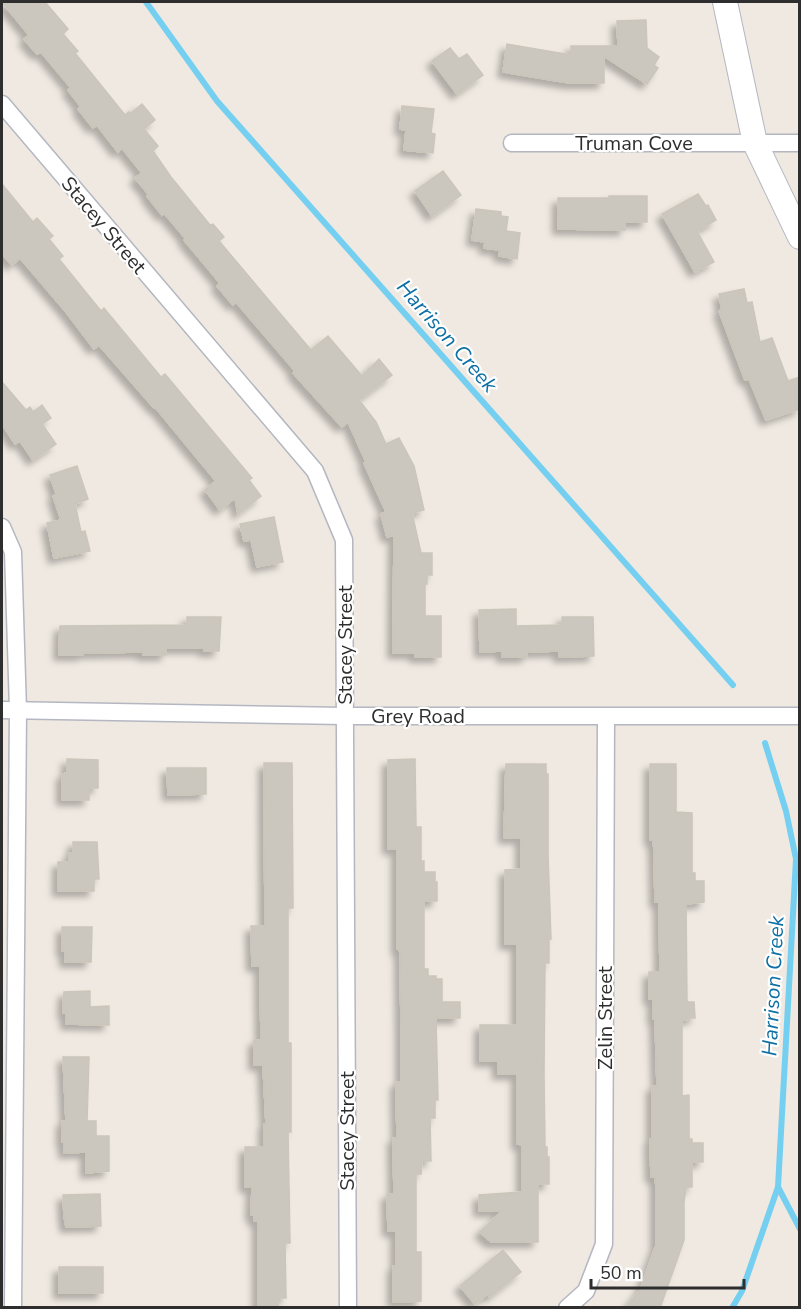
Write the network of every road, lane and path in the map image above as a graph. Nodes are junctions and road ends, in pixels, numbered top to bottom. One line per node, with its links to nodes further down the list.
1 (725, 2): 4 (main road)
2 (2, 104): 9 (street, Stacey Street)
3 (512, 143): 4 (street, Truman Cove)
4 (755, 143): 5 (street, Truman Cove); 6 (main road)
5 (800, 143)
6 (800, 237)
7 (2, 527): 8 (street)
8 (10, 710): 9 (street, Grey Road); 12 (street)
9 (345, 716): 11 (street, Grey Road); 13 (street, Stacey Street)
10 (796, 716): 11 (street, Grey Road)
11 (606, 717): 14 (street, Zelin Street)
12 (13, 1308)
13 (348, 1308)
14 (567, 1308)

